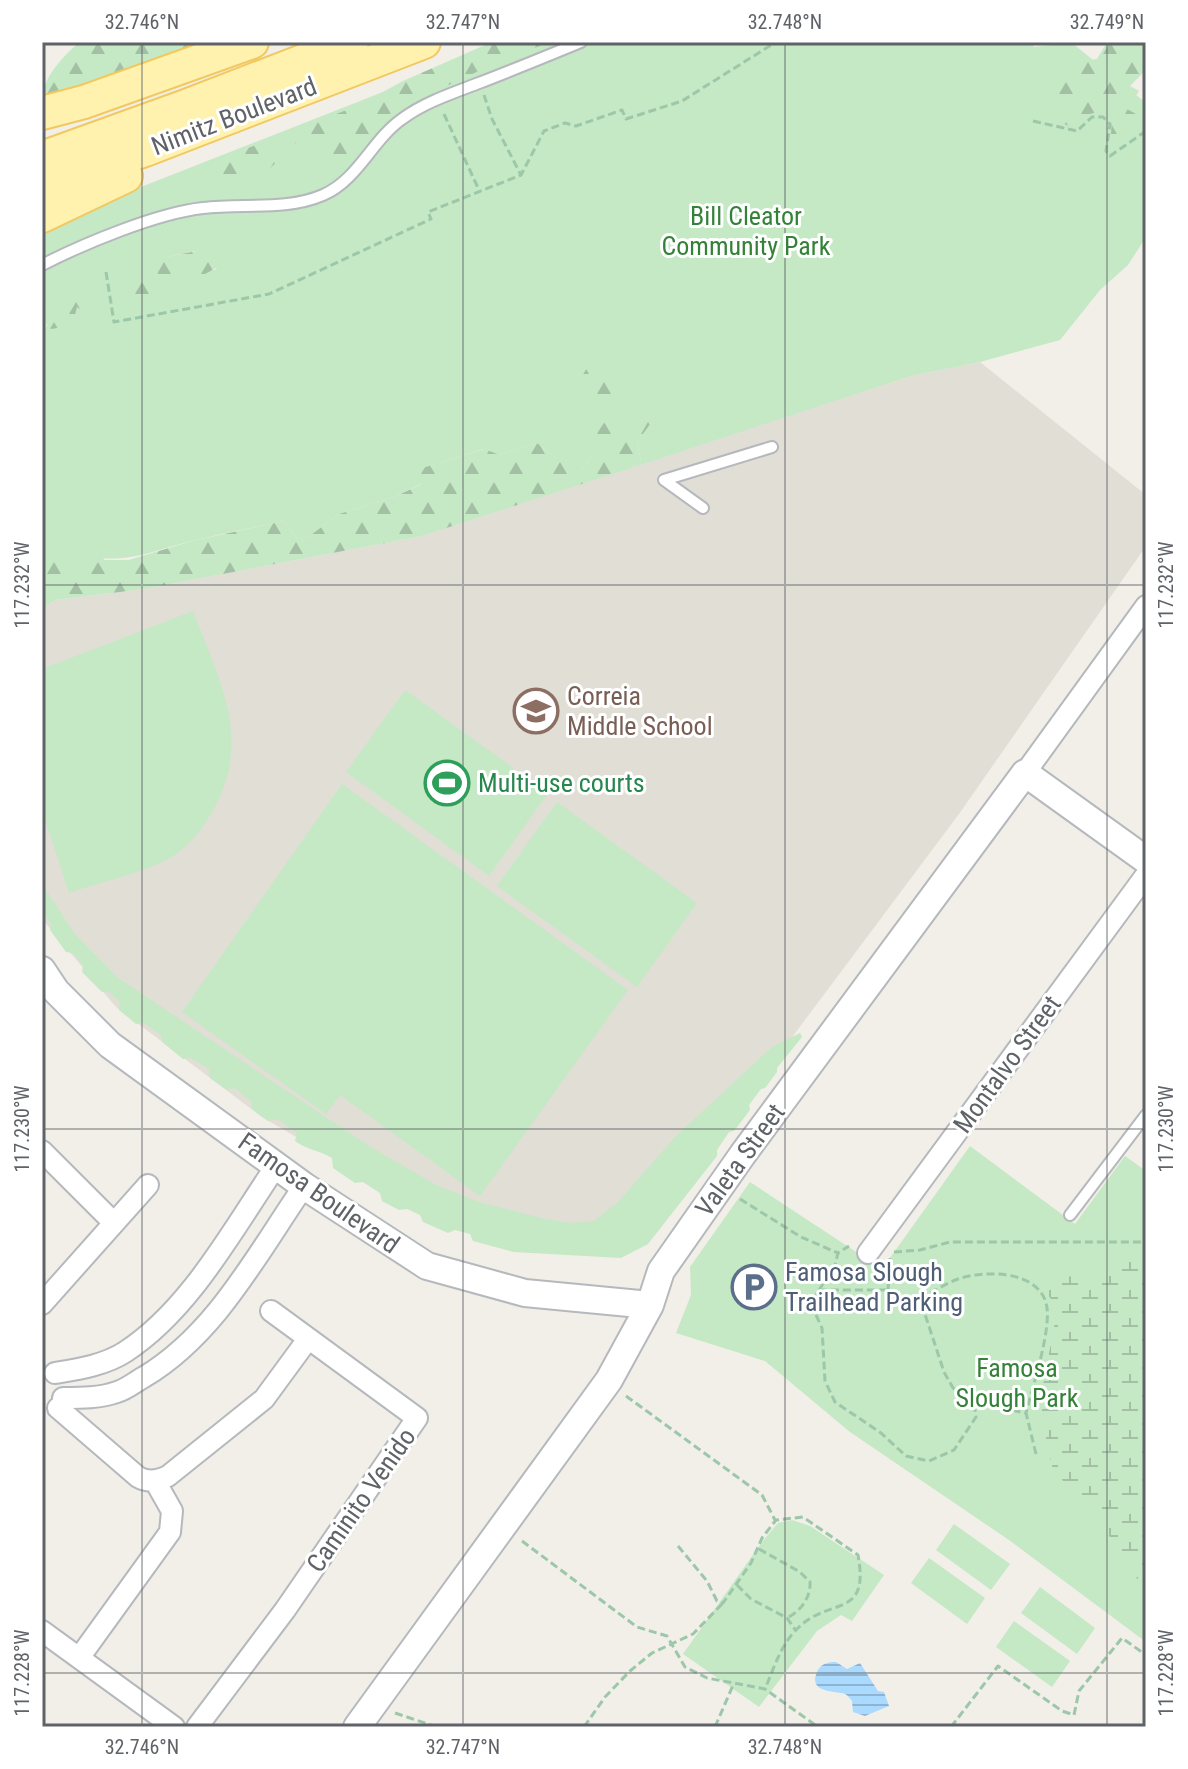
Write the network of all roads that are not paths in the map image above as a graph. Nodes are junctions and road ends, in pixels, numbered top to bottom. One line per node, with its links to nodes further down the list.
1 (252, 42): 5 (main road)
2 (352, 42): 7 (main road, Nimitz Boulevard)
3 (424, 42): 6 (main road, Nimitz Boulevard)
4 (581, 42): 10 (lane)
5 (42, 113)
6 (230, 117): 8 (main road, Nimitz Boulevard); 9 (main road)
7 (42, 158)
8 (42, 186)
9 (42, 216)
10 (42, 265)
11 (772, 447): 12 (lane)
12 (703, 508)
13 (1146, 606): 14 (street, Valeta Street)
14 (1025, 773): 15 (street); 27 (street, Valeta Street)
15 (1146, 860)
16 (1146, 875): 25 (street, Montalvo Street)
17 (42, 970): 20 (street, Famosa Boulevard)
18 (1146, 1115): 23 (lane)
19 (42, 1151): 24 (street)
20 (276, 1166): 22 (street, Famosa Boulevard); 30 (street)
21 (148, 1185): 24 (street)
22 (304, 1186): 27 (street, Famosa Boulevard); 31 (street)
23 (1070, 1215)
24 (113, 1222): 26 (street)
25 (868, 1253)
26 (42, 1304)
27 (650, 1305): 37 (street, Valeta Street)
28 (271, 1311): 29 (street, Caminito Venido)
29 (308, 1339): 32 (street); 36 (street, Caminito Venido)
30 (48, 1371): 31 (street)
31 (54, 1407): 32 (street)
32 (155, 1481): 34 (street)
33 (42, 1631): 34 (street)
34 (79, 1658): 35 (street)
35 (174, 1727)
36 (197, 1727)
37 (357, 1727)

